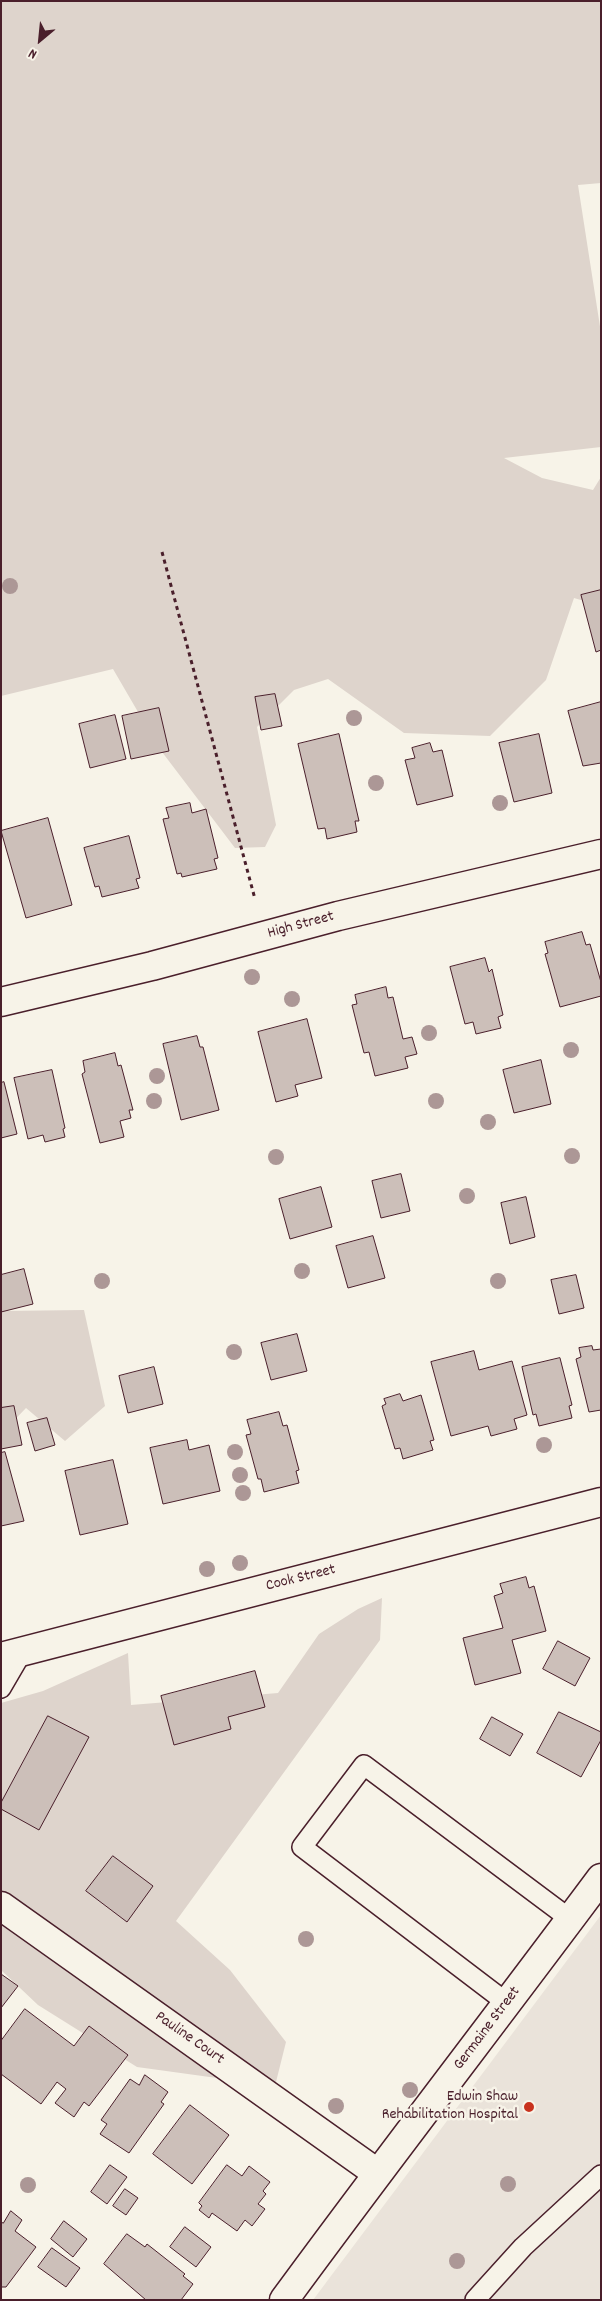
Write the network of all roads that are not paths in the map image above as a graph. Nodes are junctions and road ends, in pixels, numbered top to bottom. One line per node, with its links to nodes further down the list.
1 (601, 854): 2 (street, High Street)
2 (1, 1002)
3 (601, 1502): 4 (street, Cook Street)
4 (12, 1654): 5 (lane)
5 (1, 1688)
6 (601, 1878): 8 (street, Germaine Street)
7 (1, 1906): 10 (street, Pauline Court)
8 (570, 1918): 9 (street, Germaine Street); 9 (lane)
9 (507, 2003): 10 (street, Germaine Street)
10 (377, 2173): 12 (street, Germaine Street)
11 (601, 2174): 13 (lane)
12 (284, 2300)
13 (475, 2300)

